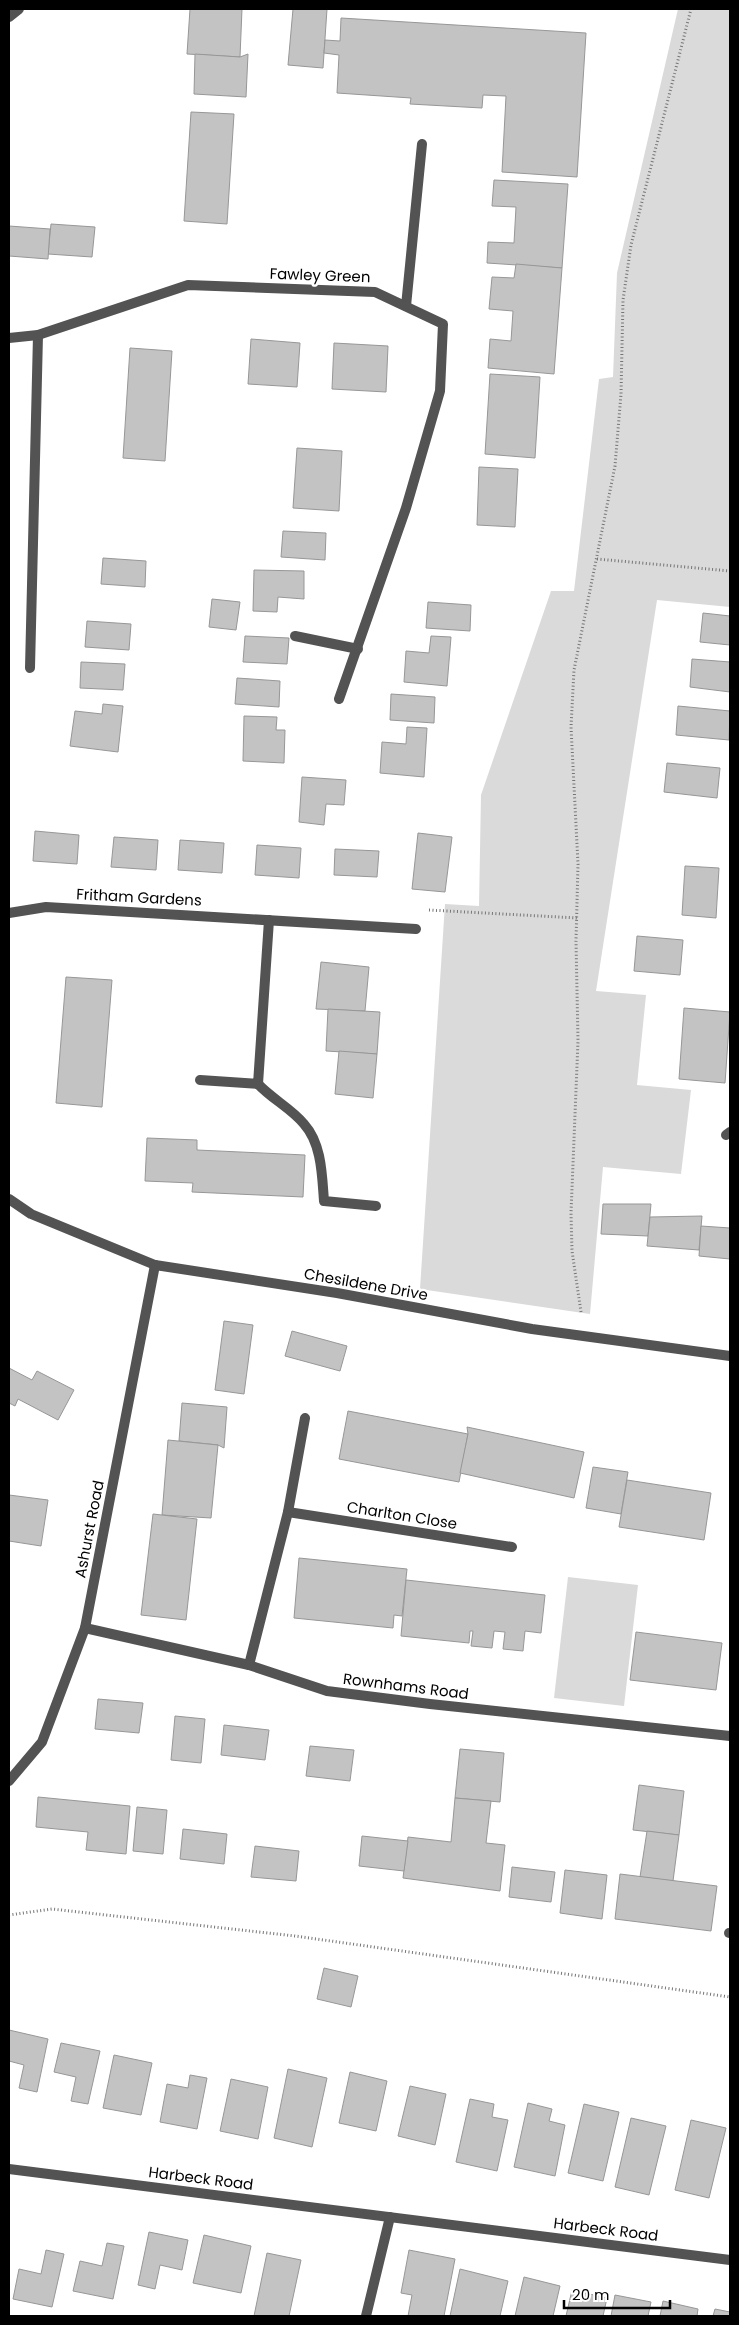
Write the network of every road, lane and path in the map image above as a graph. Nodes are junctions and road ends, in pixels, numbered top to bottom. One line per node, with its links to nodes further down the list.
1 (19, 9): 3 (street)
2 (691, 9): 8 (path)
3 (9, 17)
4 (422, 144): 5 (street)
5 (406, 306): 6 (street, Fawley Green); 11 (street, Fawley Green)
6 (38, 335): 7 (street, Fawley Green); 12 (street)
7 (9, 338)
8 (598, 559): 9 (path); 15 (path)
9 (730, 571)
10 (295, 636): 11 (street)
11 (358, 649): 13 (street, Fawley Green)
12 (30, 668)
13 (339, 698)
14 (9, 913): 16 (street, Fritham Gardens)
15 (577, 918): 17 (path); 23 (path)
16 (269, 920): 17 (street, Fritham Gardens); 19 (street)
17 (416, 928)
18 (200, 1080): 19 (street)
19 (258, 1084): 21 (street)
20 (9, 1199): 22 (street, Chesildene Drive)
21 (376, 1206)
22 (155, 1265): 23 (street, Chesildene Drive); 28 (street, Ashurst Road)
23 (586, 1336): 24 (street, Chesildene Drive)
24 (730, 1356)
25 (305, 1418): 26 (street)
26 (288, 1512): 27 (street, Charlton Close); 29 (street)
27 (512, 1548)
28 (85, 1628): 29 (street, Rownhams Road); 31 (street, Ashurst Road)
29 (249, 1664): 30 (street, Rownhams Road)
30 (730, 1736)
31 (9, 1781)
32 (9, 1915): 33 (path)
33 (730, 1997)
34 (9, 2169): 35 (street, Harbeck Road)
35 (390, 2217): 36 (street, Harbeck Road); 37 (street)
36 (730, 2260)
37 (366, 2316)

